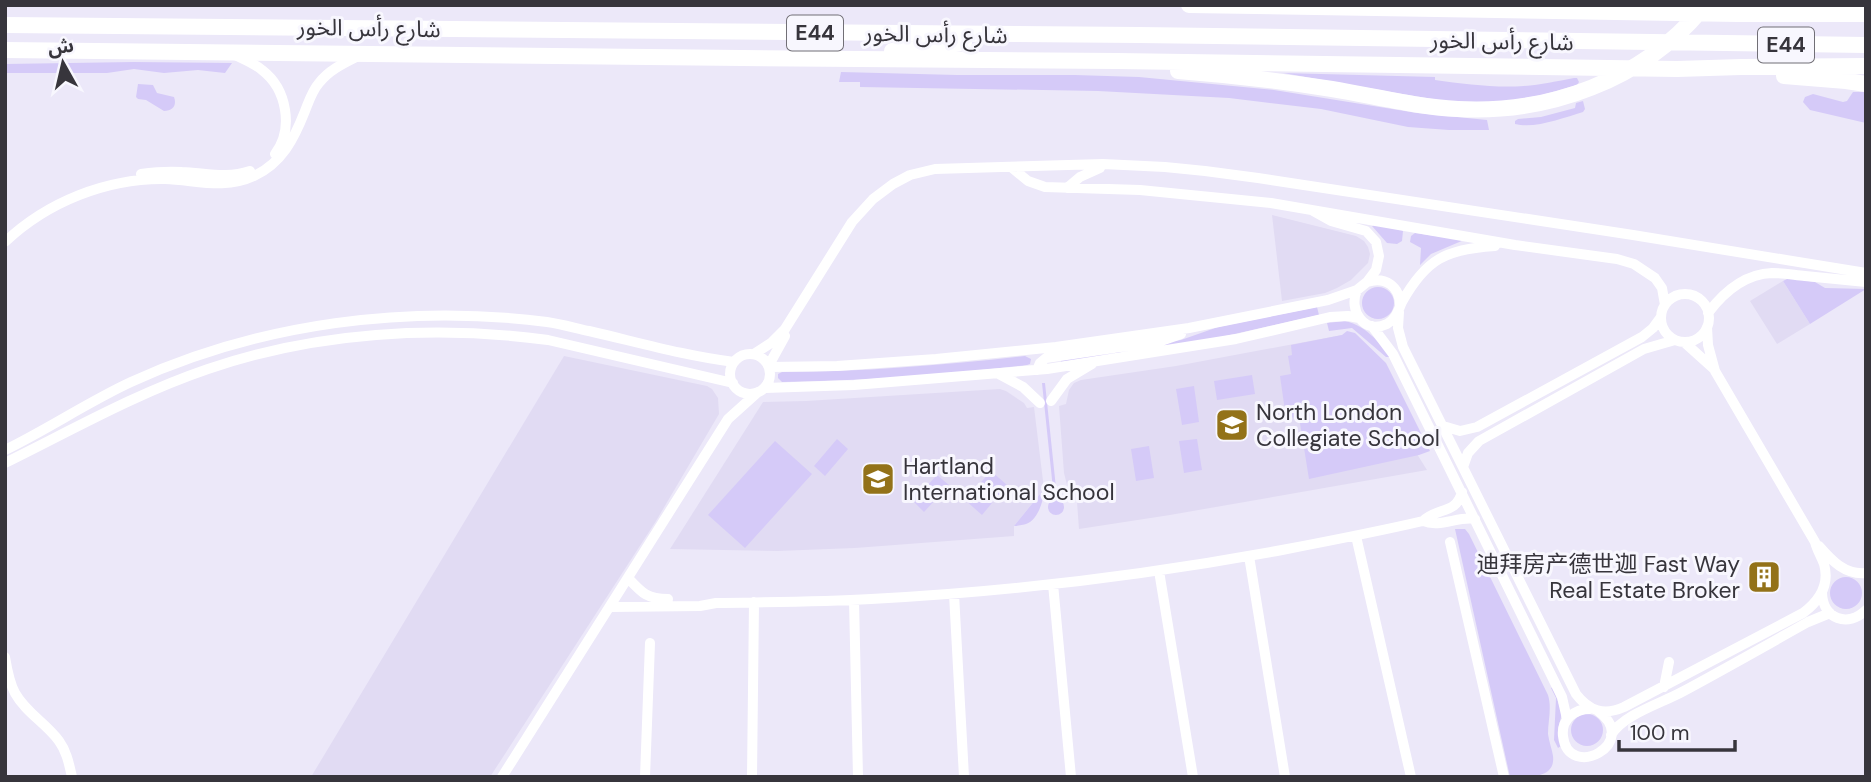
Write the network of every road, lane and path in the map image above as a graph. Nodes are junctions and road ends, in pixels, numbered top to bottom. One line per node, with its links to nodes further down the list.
1 (1189, 5): 3 (highway, شارع رأس الخور / E44)
2 (1705, 5): 12 (highway)
3 (1540, 8): 4 (highway, شارع رأس الخور / E44)
4 (1866, 14)
5 (5, 25): 6 (highway, شارع رأس الخور / E44)
6 (1041, 35): 7 (highway, شارع رأس الخور / E44); 11 (highway)
7 (1866, 45)
8 (5, 50): 9 (highway)
9 (228, 52): 10 (highway); 23 (street)
10 (362, 54): 11 (highway); 24 (street)
11 (813, 59): 12 (highway)
12 (1117, 61): 14 (highway)
13 (1866, 66): 14 (highway)
14 (1677, 69): 15 (highway)
15 (1866, 84)
16 (1112, 165): 17 (street); 21 (street); 26 (street)
17 (1055, 166): 18 (street); 20 (street)
18 (1011, 167): 19 (street); 20 (street)
19 (918, 173): 38 (street); 42 (street)
20 (1045, 187): 21 (street)
21 (1067, 188): 22 (street)
22 (1313, 211): 25 (street); 27 (street)
23 (5, 234)
24 (5, 242)
25 (1515, 245): 30 (street); 31 (street)
26 (1866, 273)
27 (1367, 282): 29 (street); 31 (street)
28 (1866, 282): 32 (street)
29 (1357, 290): 34 (street); 39 (street)
30 (1665, 305): 32 (street); 33 (street)
31 (1400, 309): 35 (street); 48 (street)
32 (1708, 313): 36 (street)
33 (1661, 317): 37 (street); 48 (street)
34 (1359, 318): 35 (street); 40 (street)
35 (1372, 326): 52 (street)
36 (1707, 327): 37 (street); 43 (street)
37 (1680, 341): 43 (street); 51 (street)
38 (754, 354): 41 (street); 42 (street)
39 (1042, 359): 40 (street); 42 (street); 44 (street)
40 (1098, 361): 44 (street)
41 (734, 362): 45 (street); 49 (street)
42 (769, 366): 46 (street)
43 (1716, 371): 57 (street)
44 (996, 373): 46 (street)
45 (733, 384): 46 (street); 47 (street); 50 (street)
46 (762, 390): 47 (street)
47 (728, 419): 61 (street)
48 (1443, 426): 51 (street)
49 (5, 450)
50 (5, 463)
51 (1463, 467): 77 (street)
52 (1462, 492): 53 (street); 54 (street)
53 (1475, 519): 54 (street); 78 (street)
54 (1423, 521): 55 (street)
55 (1356, 536): 58 (street); 89 (street)
56 (1450, 542): 90 (street)
57 (1815, 542): 60 (street); 63 (street)
58 (1249, 556): 59 (street); 88 (street)
59 (1159, 571): 62 (street); 87 (street)
60 (1859, 575): 63 (street)
61 (628, 578): 67 (street); 68 (street)
62 (1053, 584): 64 (street); 86 (street)
63 (1824, 588): 70 (street); 75 (street)
64 (954, 594): 65 (street); 85 (street)
65 (853, 600): 66 (street); 84 (street)
66 (754, 602): 67 (street); 83 (street)
67 (716, 603): 68 (street)
68 (610, 607): 81 (street)
69 (1866, 610): 70 (street)
70 (1830, 613): 79 (street)
71 (650, 643): 82 (street)
72 (5, 657): 74 (street)
73 (1669, 662): 75 (street)
74 (6, 672): 76 (street)
75 (1664, 687): 77 (street)
76 (9, 690): 80 (street)
77 (1594, 710): 78 (street); 79 (street)
78 (1567, 719): 79 (street)
79 (1611, 735)
80 (72, 777)
81 (502, 777)
82 (645, 777)
83 (752, 777)
84 (858, 777)
85 (964, 777)
86 (1071, 777)
87 (1193, 777)
88 (1285, 777)
89 (1411, 777)
90 (1504, 777)

